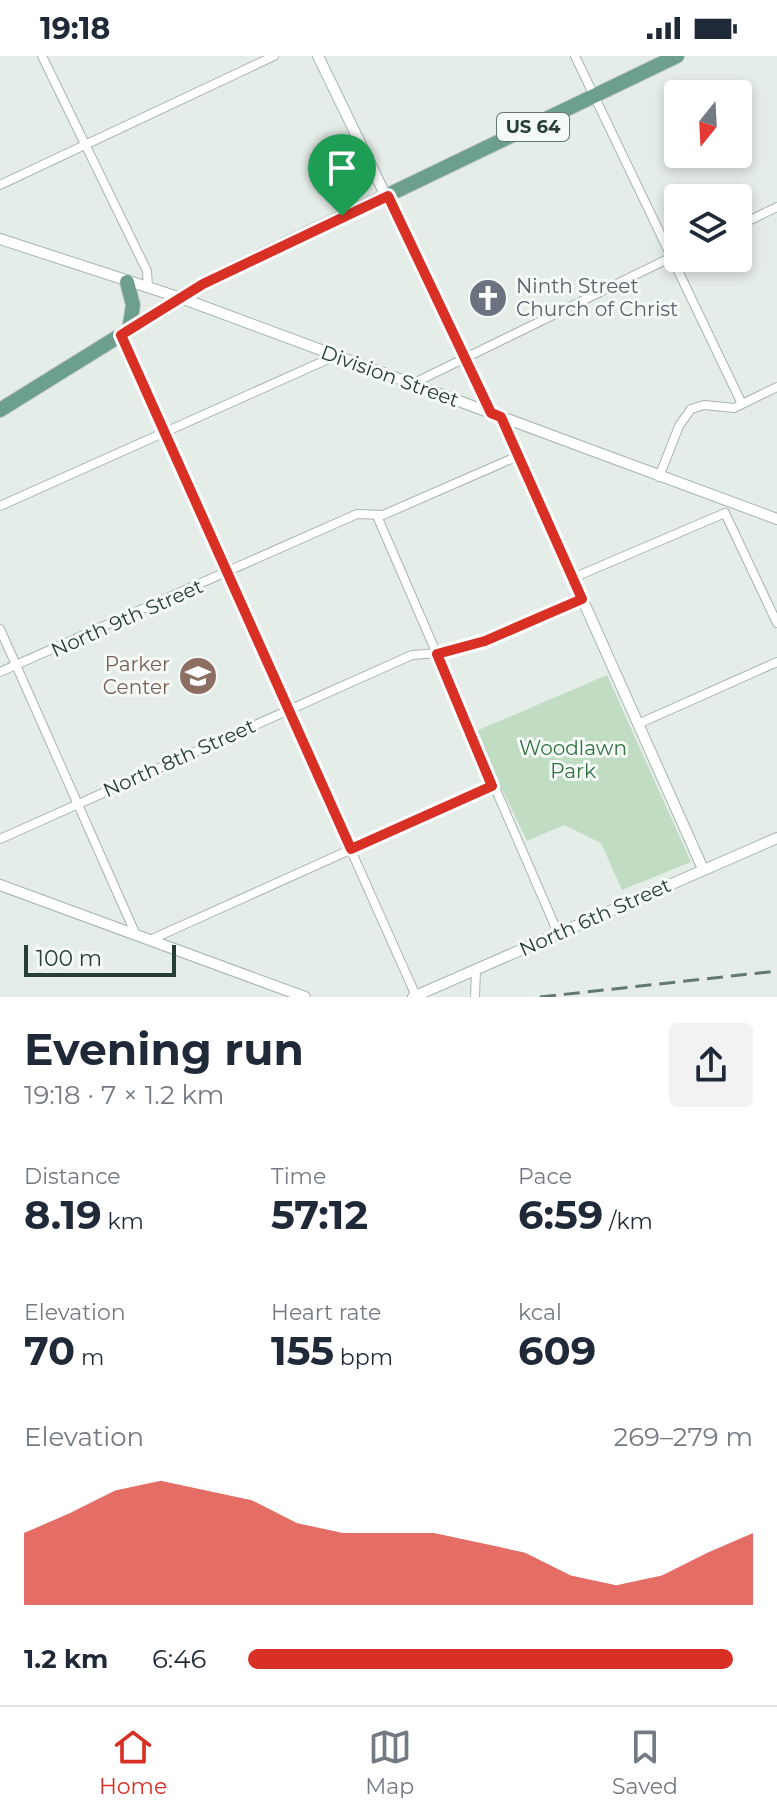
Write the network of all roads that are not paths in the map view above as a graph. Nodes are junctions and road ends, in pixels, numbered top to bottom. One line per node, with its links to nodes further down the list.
1 (42, 56): 7 (street)
2 (274, 56): 7 (street)
3 (318, 56): 9 (street)
4 (575, 56): 6 (street)
5 (677, 56): 6 (main road, US 64)
6 (595, 97): 9 (main road, US 64); 12 (street)
7 (85, 145): 8 (street); 17 (street)
8 (0, 185)
9 (388, 196): 18 (main road, US 64); 21 (street)
10 (777, 207): 11 (street)
11 (752, 219)
12 (664, 234)
13 (0, 239): 16 (street, Division Street)
14 (664, 261): 21 (street)
15 (682, 272): 24 (street)
16 (127, 282): 17 (street, Division Street); 19 (main road)
17 (148, 288): 18 (street, Division Street)
18 (181, 298): 19 (main road, US 64); 20 (street, Division Street)
19 (125, 332): 25 (main road, US 64); 27 (street)
20 (335, 356): 22 (street, Division Street); 27 (street)
21 (464, 358): 22 (street); 26 (street)
22 (412, 384): 26 (street, Division Street)
23 (777, 387): 24 (street)
24 (742, 404): 29 (street)
25 (0, 410)
26 (496, 415): 28 (street); 29 (street, Division Street)
27 (165, 433): 30 (street); 34 (street)
28 (518, 456): 32 (street, North 9th Street); 35 (street)
29 (659, 477): 31 (street, Division Street)
30 (0, 506)
31 (727, 508): 33 (street, Division Street); 35 (street); 37 (street)
32 (377, 516): 34 (street, North 9th Street); 39 (street)
33 (777, 519)
34 (227, 573): 41 (street, North 9th Street); 43 (street)
35 (573, 578): 36 (street)
36 (582, 599): 39 (street, North 8th Street); 44 (street)
37 (777, 623)
38 (0, 629): 41 (street)
39 (437, 654): 43 (street, North 8th Street); 45 (street)
40 (777, 662): 44 (street)
41 (17, 666): 42 (street, North 9th Street); 46 (street)
42 (0, 672)
43 (289, 710): 46 (street, North 8th Street); 49 (street)
44 (638, 724): 50 (street)
45 (492, 786): 49 (street); 52 (street)
46 (78, 803): 48 (street, North 8th Street); 53 (street)
47 (777, 838): 50 (street, North 6th Street)
48 (0, 839)
49 (351, 849): 54 (street); 56 (street)
50 (703, 869): 52 (street, North 6th Street)
51 (0, 885): 53 (street)
52 (558, 933): 55 (street, North 6th Street)
53 (136, 935): 54 (street)
54 (150, 940): 57 (street)
55 (476, 969): 56 (street, North 6th Street); 58 (street)
56 (414, 996)
57 (305, 997)
58 (475, 997)

